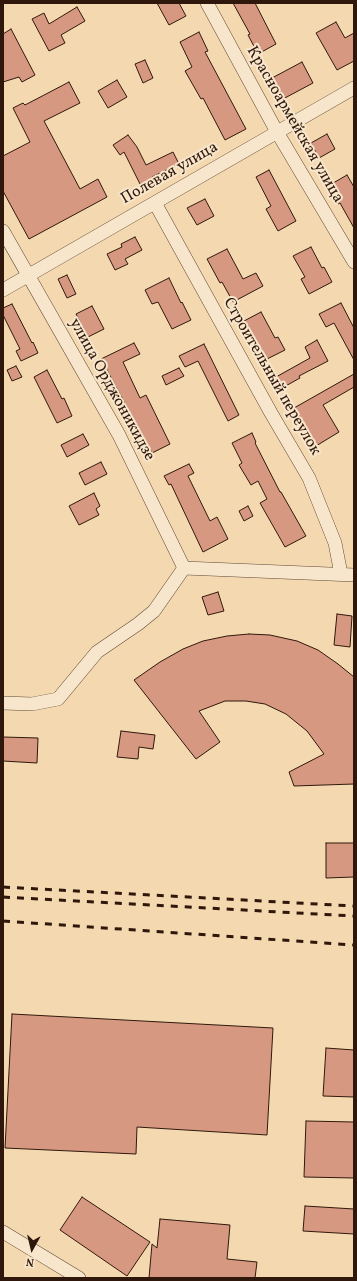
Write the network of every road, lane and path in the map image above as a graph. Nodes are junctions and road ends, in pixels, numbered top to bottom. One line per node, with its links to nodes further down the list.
1 (207, 3): 3 (street, Красноармейская улица)
2 (354, 88): 3 (street, Полевая улица)
3 (277, 132): 4 (street, Полевая улица); 6 (street, Красноармейская улица)
4 (154, 203): 7 (street, Полевая улица); 10 (street, Строительный переулок)
5 (3, 231): 7 (street, улица Орджоникидзе)
6 (354, 262)
7 (28, 276): 8 (street, Полевая улица); 9 (street, улица Орджоникидзе)
8 (3, 290)
9 (184, 568): 10 (street); 12 (street)
10 (341, 574): 11 (street)
11 (354, 575)
12 (3, 703)
13 (3, 1232): 14 (street)
14 (79, 1278)

